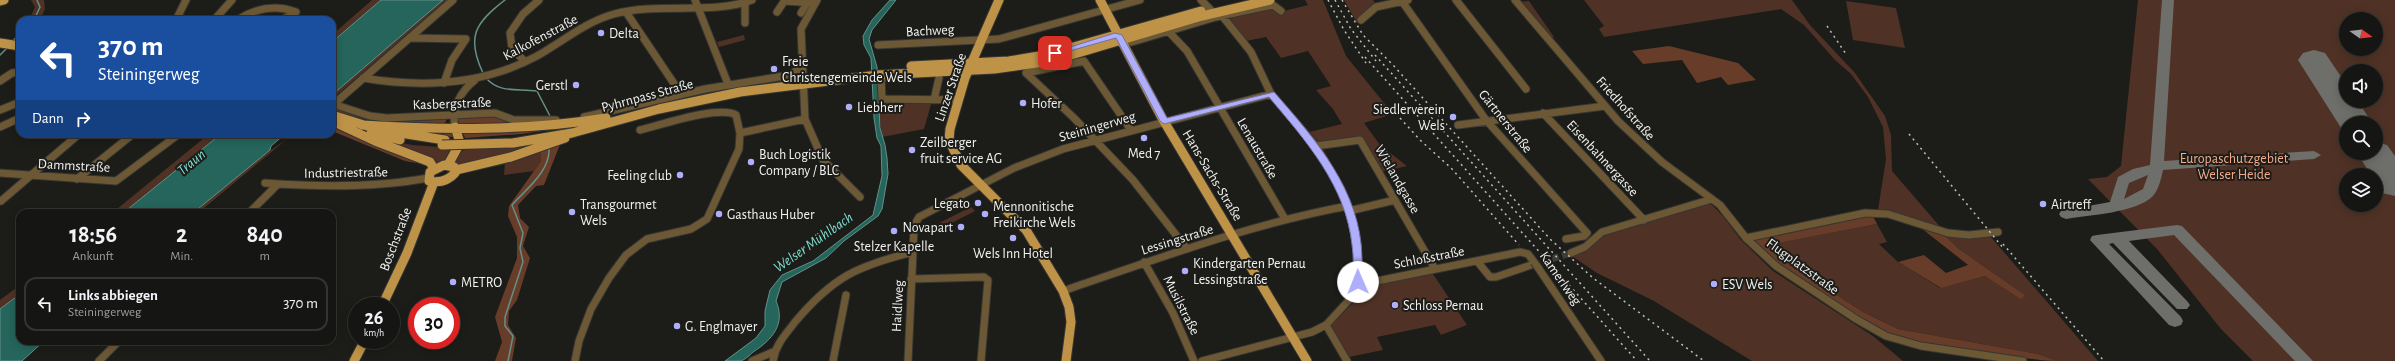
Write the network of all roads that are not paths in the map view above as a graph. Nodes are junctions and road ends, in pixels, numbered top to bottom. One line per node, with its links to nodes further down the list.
1 (4, 0): 16 (main road)
2 (186, 0): 28 (street)
3 (232, 0): 29 (street)
4 (453, 0): 38 (street)
5 (539, 0): 44 (street)
6 (695, 0): 21 (street)
7 (999, 0): 40 (main road, Linzer Straße)
8 (1100, 0): 23 (main road, Hans-Sachs-Straße)
9 (1140, 0): 23 (street, Bachweg)
10 (1201, 0): 22 (street)
11 (1251, 0): 22 (main road)
12 (1270, 0): 39 (main road)
13 (1403, 0): 33 (street); 74 (street, Gärtnerstraße)
14 (1456, 0): 57 (street)
15 (1515, 0): 65 (street, Friedhofstraße)
16 (0, 1)
17 (748, 1): 21 (street, Kalkofenstraße); 34 (street)
18 (784, 1): 19 (street); 26 (street)
19 (808, 1): 20 (street); 27 (street)
20 (816, 2): 45 (street)
21 (698, 7): 25 (street, Kalkofenstraße); 56 (street)
22 (1210, 9): 36 (main road)
23 (1105, 10): 35 (main road, Hans-Sachs-Straße); 40 (street, Bachweg)
24 (1281, 11): 32 (street)
25 (626, 12): 44 (street, Kalkofenstraße); 58 (street)
26 (777, 12)
27 (801, 12)
28 (178, 16)
29 (218, 16)
30 (244, 16): 31 (street)
31 (289, 16)
32 (1223, 17): 37 (street); 59 (street)
33 (1361, 20)
34 (745, 23)
35 (1112, 23): 36 (main road); 39 (main road, Hans-Sachs-Straße)
36 (1134, 30): 39 (main road)
37 (1169, 32): 39 (street); 66 (street, Lenaustraße)
38 (411, 38): 50 (street); 55 (street)
39 (1120, 38): 46 (main road, Pyhrnpass Straße); 75 (main road, Hans-Sachs-Straße)
40 (983, 40): 43 (street, Bachweg); 46 (main road, Linzer Straße)
41 (2, 41): 42 (main road)
42 (16, 44)
43 (878, 45)
44 (525, 62): 52 (street, Kalkofenstraße)
45 (803, 66): 48 (street, Kasbergstraße); 53 (street)
46 (970, 66): 53 (main road, Pyhrnpass Straße); 61 (main road, Linzer Straße)
47 (16, 72): 54 (street)
48 (790, 75): 53 (street, Kasbergstraße); 56 (street, Kasbergstraße)
49 (906, 76): 60 (street)
50 (363, 78): 55 (street, Kalkofenstraße); 62 (street, Kasbergstraße)
51 (939, 78): 60 (street)
52 (475, 80): 55 (street, Kalkofenstraße); 69 (street)
53 (804, 80): 71 (street); 73 (main road, Pyhrnpass Straße)
54 (0, 81)
55 (444, 83)
56 (728, 84): 58 (street, Kasbergstraße)
57 (1526, 89)
58 (681, 94): 69 (street, Kasbergstraße)
59 (1271, 94): 66 (street, Steiningerweg); 90 (street)
60 (934, 100): 61 (street)
61 (958, 100): 99 (main road, Linzer Straße)
62 (336, 102)
63 (336, 103): 69 (street, Kasbergstraße)
64 (16, 104): 67 (street)
65 (1605, 106): 68 (street); 101 (street, Friedhofstraße)
66 (1220, 107): 75 (street, Steiningerweg); 106 (street, Lenaustraße)
67 (0, 110)
68 (1543, 113): 74 (street); 107 (street, Eisenbahnergasse)
69 (453, 114): 80 (street)
70 (336, 116): 78 (main road, Pyhrnpass Straße)
71 (805, 119): 84 (street); 100 (street)
72 (16, 120): 81 (street)
73 (610, 120): 80 (main road); 89 (main road, Pyhrnpass Straße, bridge); 91 (main road)
74 (1486, 120): 79 (street); 111 (street, Gärtnerstraße)
75 (1164, 121): 83 (street, Steiningerweg); 109 (main road, Hans-Sachs-Straße)
76 (336, 122): 89 (main road, Pyhrnpass Straße)
77 (336, 123): 92 (main road)
78 (362, 124): 80 (main road); 89 (main road, Pyhrnpass Straße)
79 (1458, 125)
80 (455, 127): 91 (main road)
81 (0, 128)
82 (640, 130): 84 (street)
83 (1131, 130): 88 (street, Steiningerweg); 88 (street)
84 (740, 133): 131 (street)
85 (74, 138): 94 (street)
86 (128, 138): 95 (street)
87 (174, 138): 95 (street, Dammstraße)
88 (1095, 141): 99 (street, Steiningerweg); 112 (street)
89 (443, 142)
90 (1316, 146): 102 (street, Wielandgasse); 104 (street)
91 (452, 167): 92 (main road); 96 (main road)
92 (434, 169): 96 (main road, Boschstraße)
93 (0, 173): 94 (street, Dammstraße)
94 (29, 176): 95 (street, Dammstraße); 103 (street)
95 (78, 179)
96 (431, 180): 98 (street, Industriestraße); 123 (main road, Boschstraße)
97 (265, 183): 98 (street, Industriestraße)
98 (277, 185): 105 (street)
99 (982, 186): 113 (street, Steiningerweg); 121 (main road, Linzer Straße)
100 (860, 197)
101 (1712, 199): 107 (street); 110 (street, Friedhofstraße)
102 (1395, 200): 104 (street, Lessingstraße); 118 (street, Wielandgasse)
103 (1, 201)
104 (1349, 208): 106 (street, Lessingstraße); 120 (street)
105 (253, 209)
106 (1285, 218): 109 (street, Lessingstraße)
107 (1644, 220): 114 (street)
108 (1998, 232): 110 (street, Flugplatzstraße)
109 (1233, 235): 112 (street, Lessingstraße); 125 (main road, Hans-Sachs-Straße)
110 (1746, 238): 142 (street, Flugplatzstraße)
111 (1566, 239)
112 (1187, 248): 116 (street, Lessingstraße)
113 (913, 252): 119 (street, Haidlweg); 128 (street)
114 (1571, 254)
115 (1477, 261): 117 (street, Kamerlweg); 117 (street, Schloßstraße); 118 (street, Schloßstraße)
116 (1144, 262): 121 (street, Lessingstraße); 137 (street, Musilstraße)
117 (1534, 264): 141 (street, Kamerlweg)
118 (1435, 269): 120 (street, Schloßstraße)
119 (911, 279): 134 (street, Haidlweg); 135 (street)
120 (1361, 287): 124 (street, Schloßstraße)
121 (1063, 291): 136 (main road, Linzer Straße)
122 (846, 295): 133 (street)
123 (386, 297)
124 (1326, 325): 125 (street, Schloßstraße); 140 (street)
125 (1293, 337): 138 (street, Schloßstraße); 139 (main road, Hans-Sachs-Straße)
126 (115, 345): 129 (street)
127 (360, 349): 130 (main road)
128 (773, 357): 132 (street)
129 (99, 361)
130 (354, 361)
131 (575, 361)
132 (752, 361)
133 (833, 361)
134 (908, 361)
135 (981, 361)
136 (1066, 361)
137 (1194, 361)
138 (1202, 361)
139 (1307, 361)
140 (1347, 361)
141 (1601, 361)
142 (2023, 361)

